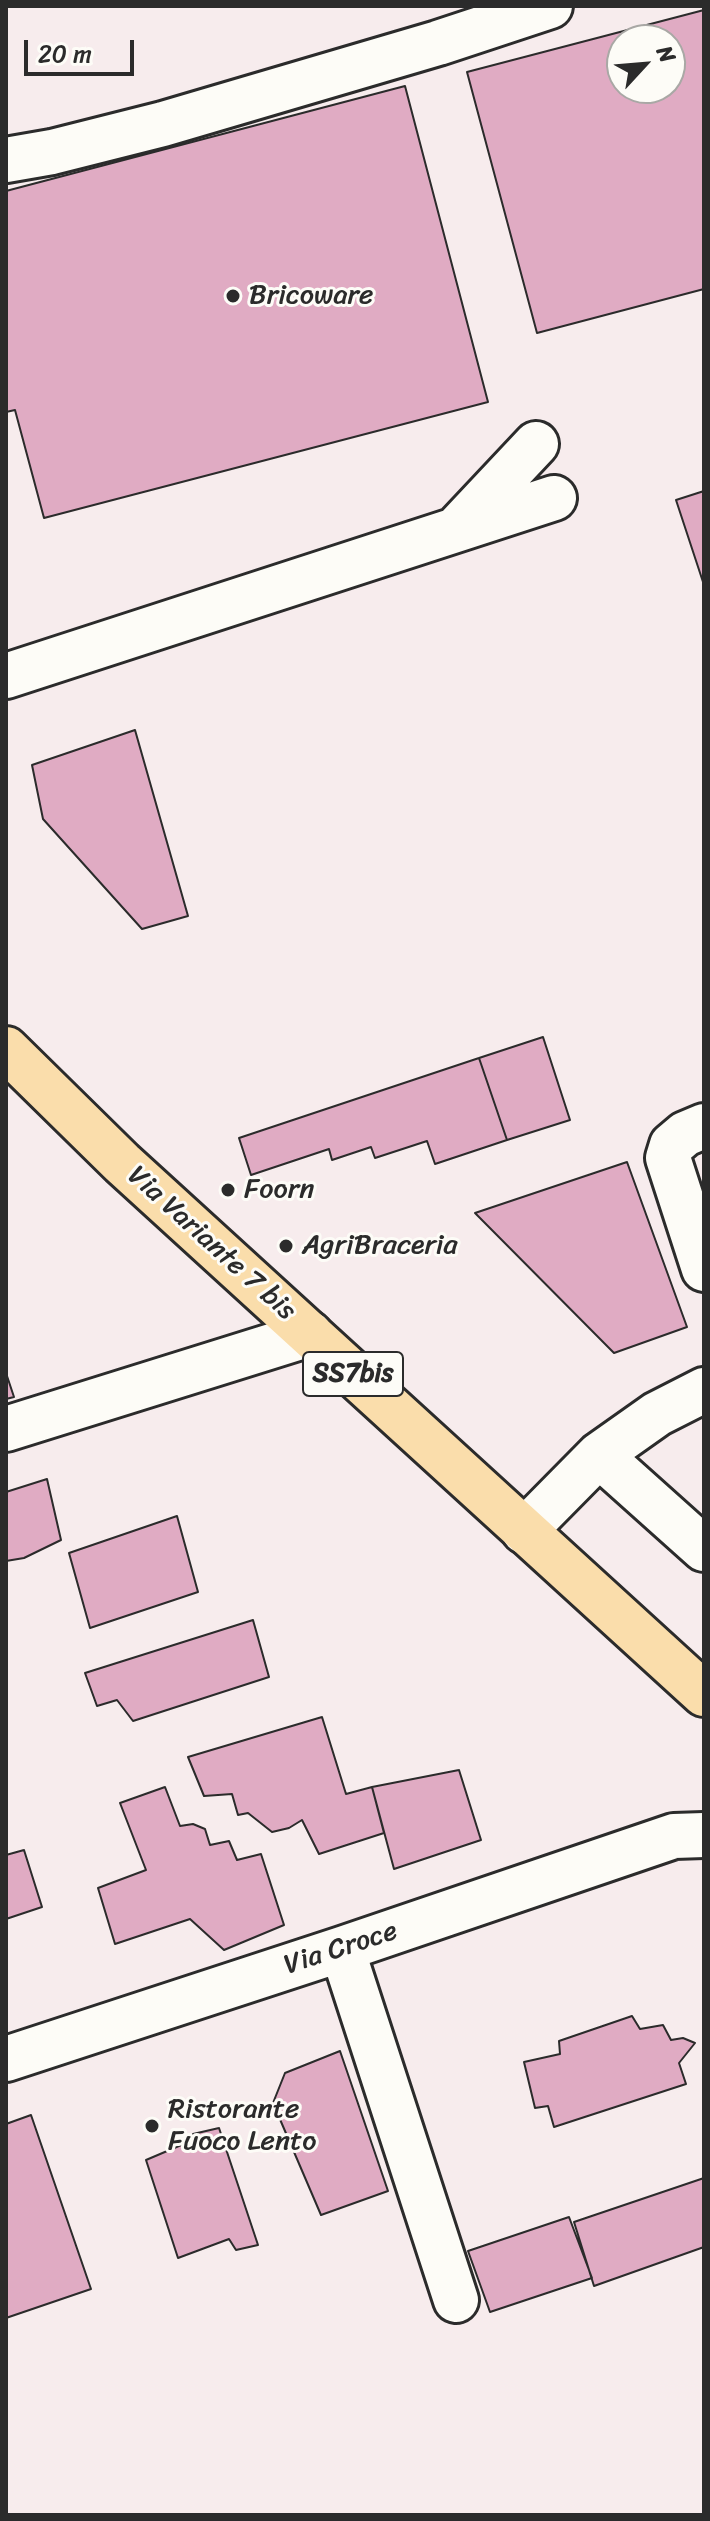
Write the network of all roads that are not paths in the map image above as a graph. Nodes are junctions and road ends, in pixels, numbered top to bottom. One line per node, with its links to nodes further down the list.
1 (550, 6): 2 (street)
2 (6, 160)
3 (536, 444): 5 (street)
4 (554, 498): 5 (street)
5 (453, 531): 6 (street)
6 (6, 676)
7 (6, 1049): 10 (main road, Via Variante 7 bis / SS7bis)
8 (704, 1126): 9 (street)
9 (704, 1269)
10 (310, 1334): 12 (street); 14 (main road, Via Variante 7 bis / SS7bis)
11 (704, 1390): 13 (street)
12 (6, 1429)
13 (599, 1455): 14 (street); 15 (street)
14 (524, 1531): 16 (main road, Via Variante 7 bis / SS7bis)
15 (704, 1549)
16 (704, 1694)
17 (694, 1828): 18 (street, Via Croce)
18 (342, 1949): 19 (street, Via Croce); 20 (street)
19 (6, 2059)
20 (456, 2300)

